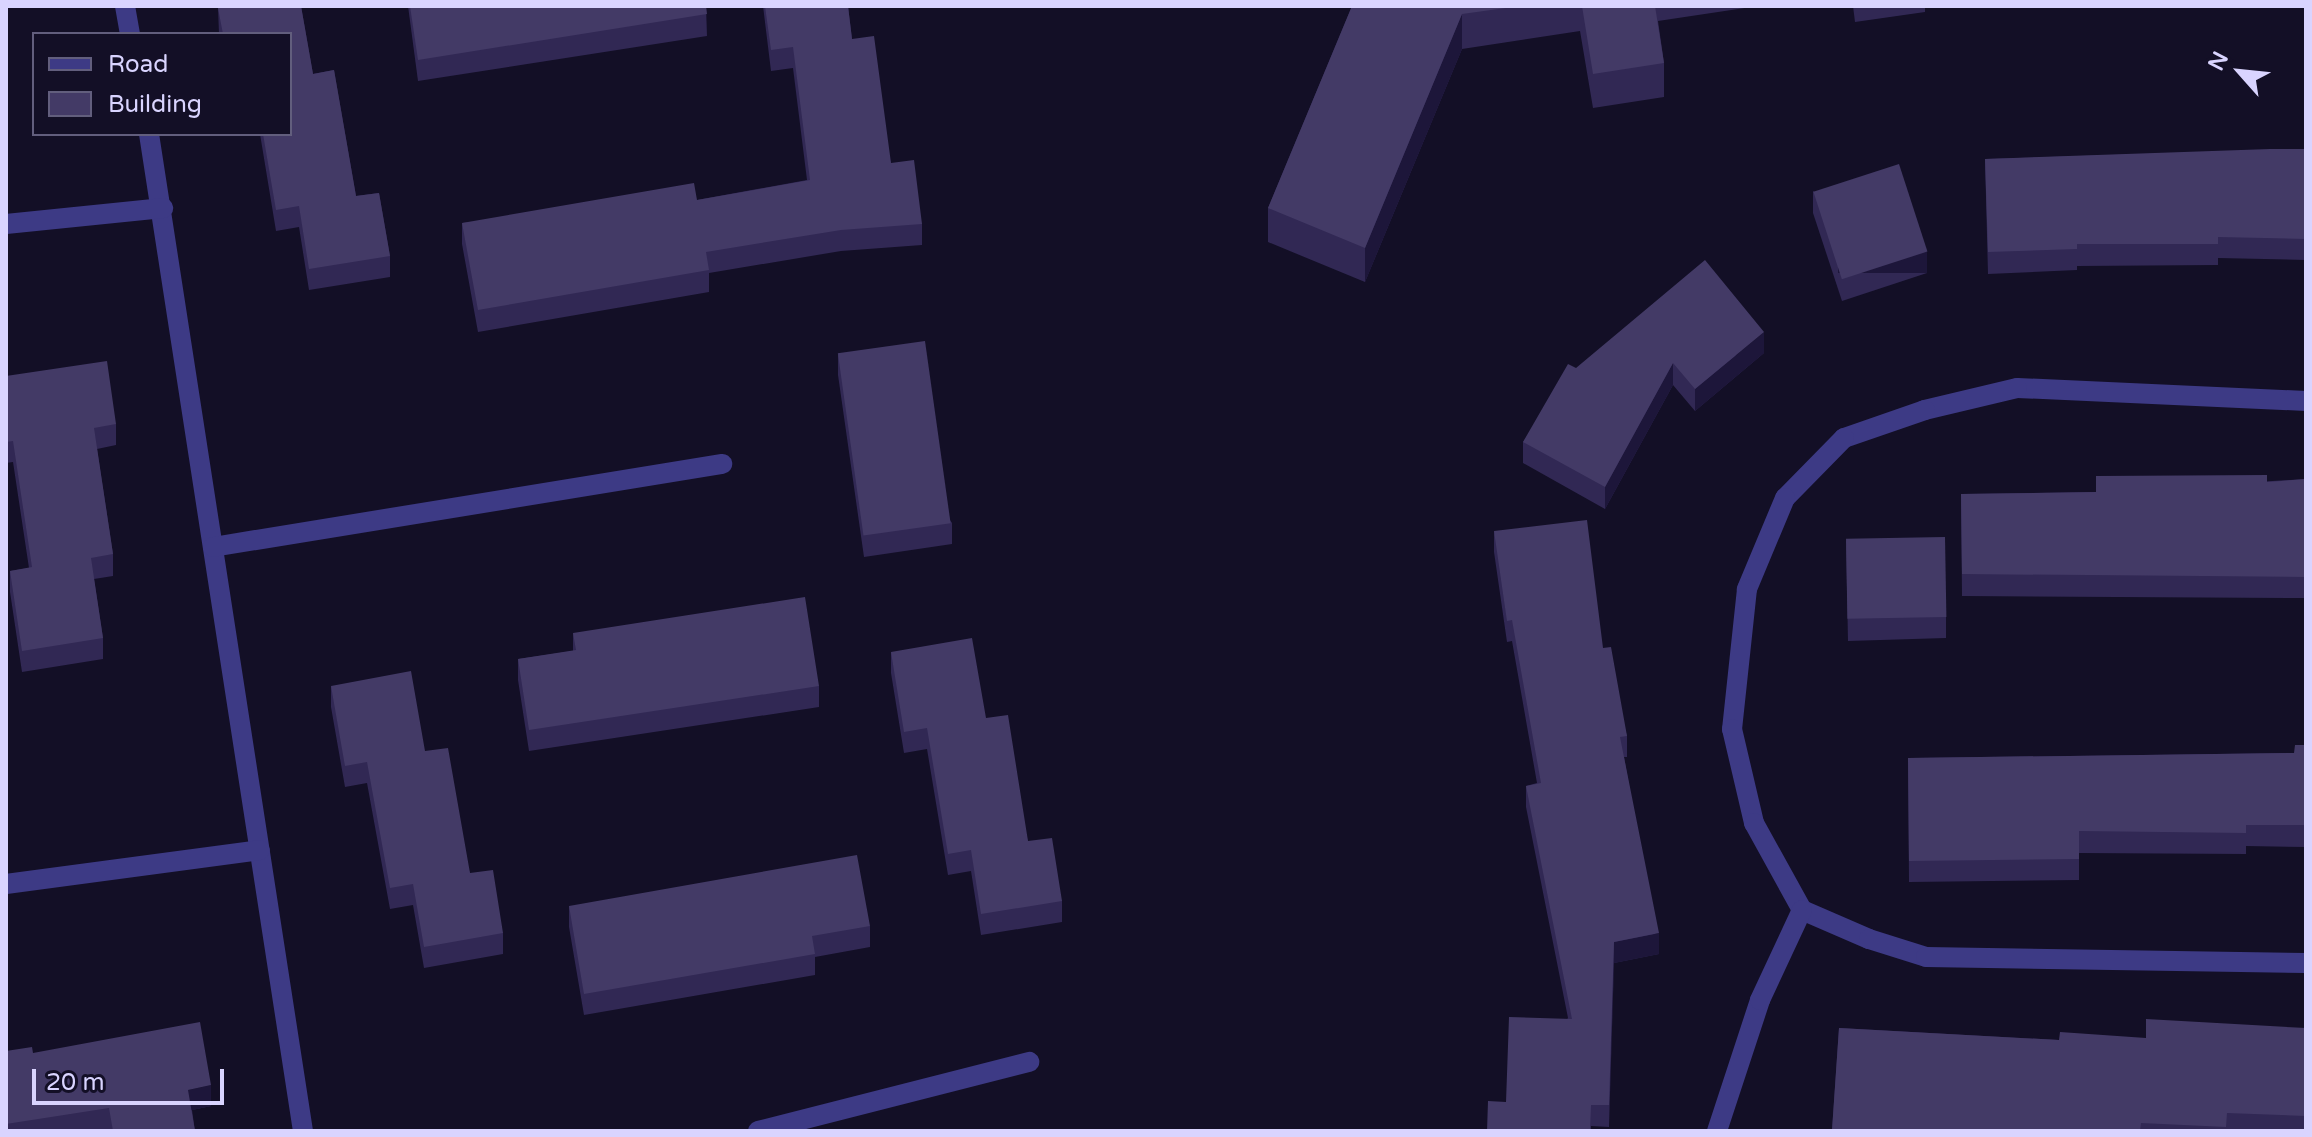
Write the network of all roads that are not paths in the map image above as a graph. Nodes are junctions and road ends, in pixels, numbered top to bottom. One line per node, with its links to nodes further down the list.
1 (125, 6): 2 (street)
2 (130, 32)
3 (149, 136): 4 (street)
4 (163, 208): 5 (street); 8 (street)
5 (6, 224)
6 (2306, 401): 11 (street)
7 (722, 464): 8 (street)
8 (213, 547): 9 (street)
9 (260, 850): 10 (street); 14 (street)
10 (6, 884)
11 (1802, 910): 12 (street); 16 (street)
12 (2306, 963)
13 (1029, 1062): 15 (street)
14 (303, 1131)
15 (758, 1131)
16 (1717, 1131)

